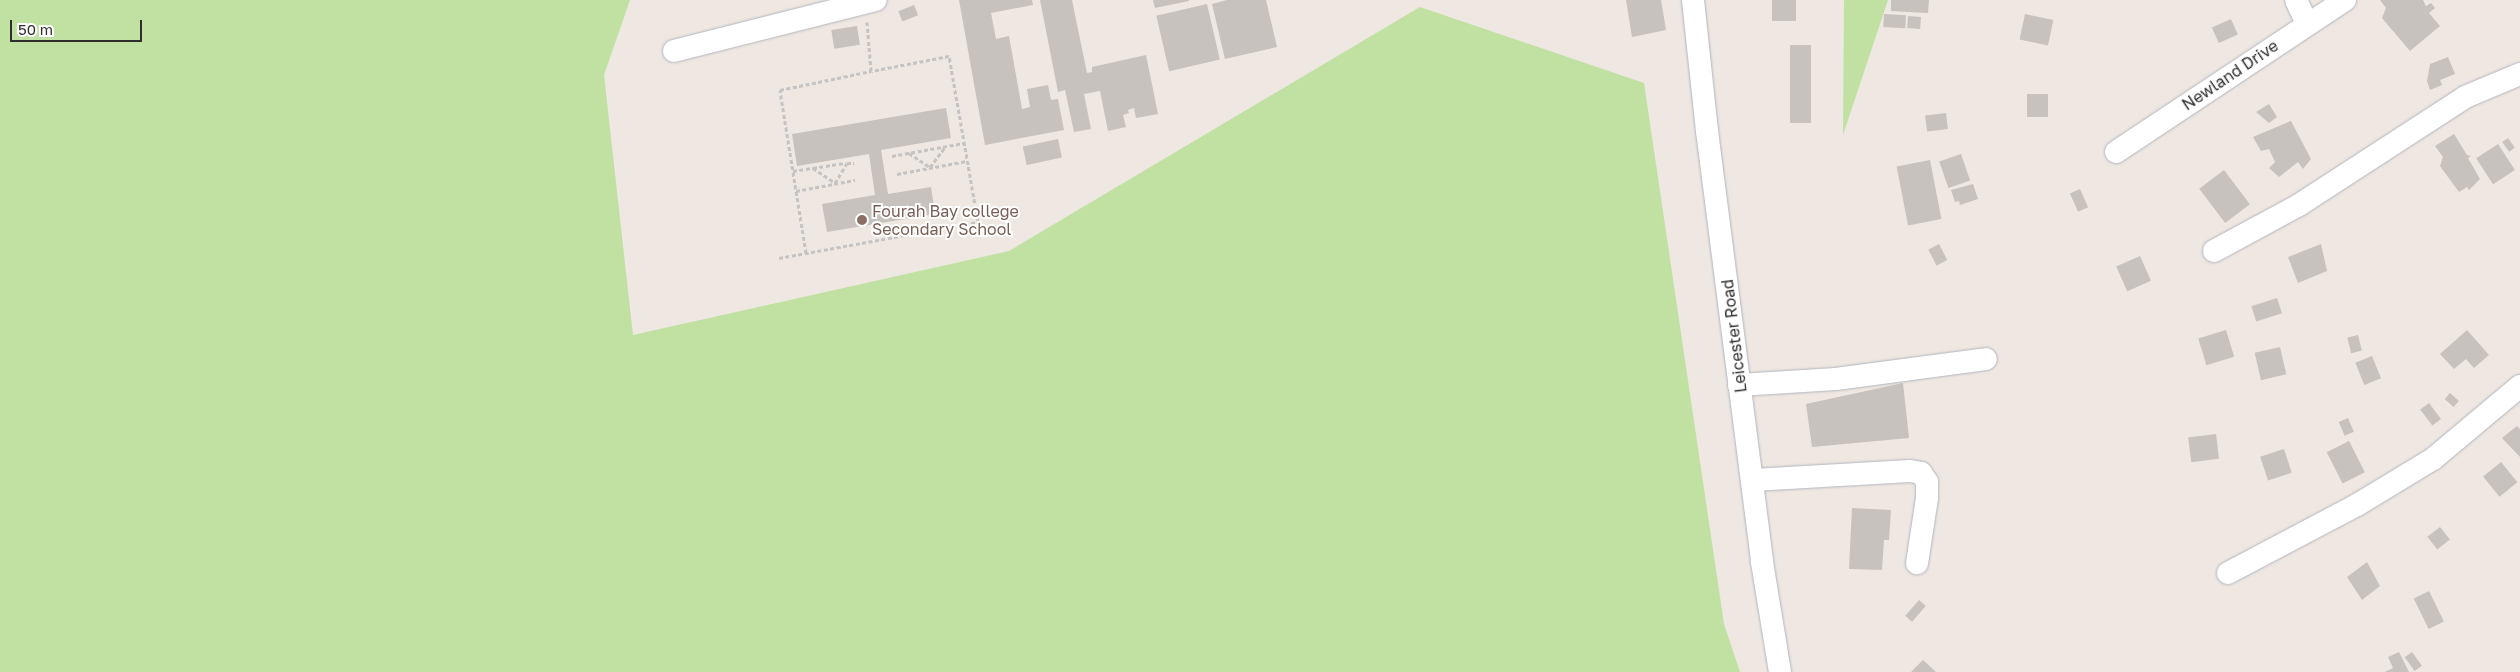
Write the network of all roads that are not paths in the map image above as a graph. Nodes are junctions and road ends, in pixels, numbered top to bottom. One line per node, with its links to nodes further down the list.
1 (1694, 0): 11 (street, Leicester Road)
2 (2296, 0): 5 (street)
3 (2345, 0): 5 (street, Newland Drive)
4 (871, 1): 6 (street)
5 (2307, 24): 8 (street, Newland Drive)
6 (674, 51)
7 (2520, 74): 9 (street)
8 (2116, 152)
9 (2214, 251)
10 (1986, 359): 11 (street)
11 (1739, 385): 13 (street, Leicester Road)
12 (2520, 386): 15 (street)
13 (1752, 480): 14 (street); 16 (street, Leicester Road)
14 (1917, 563)
15 (2228, 573)
16 (1780, 672)

